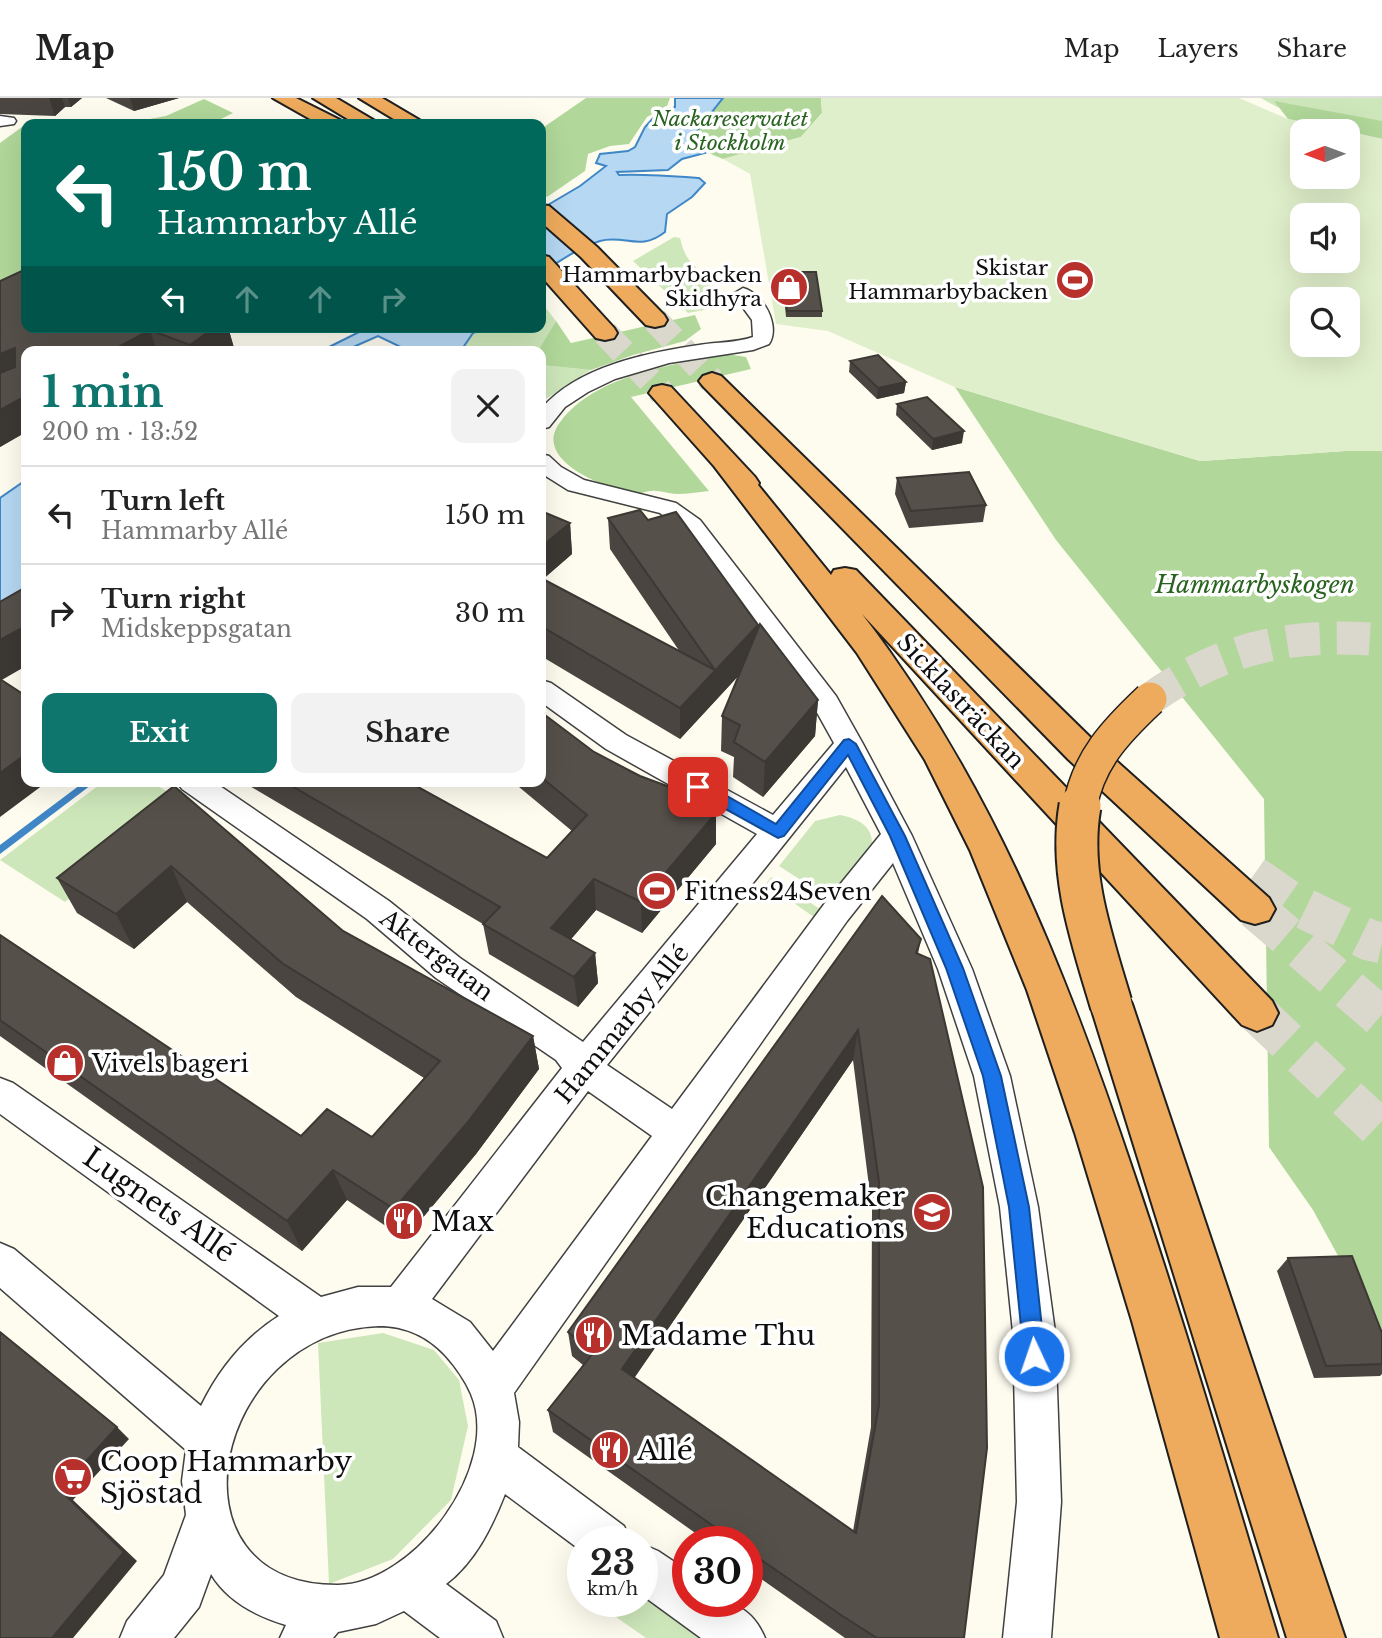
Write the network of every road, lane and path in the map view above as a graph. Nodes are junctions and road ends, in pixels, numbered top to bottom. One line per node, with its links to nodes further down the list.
1 (282, 98): 5 (highway)
2 (322, 98): 6 (highway)
3 (368, 98): 7 (highway)
4 (398, 98): 8 (highway)
5 (323, 119)
6 (361, 119)
7 (407, 119)
8 (429, 119)
9 (546, 215): 12 (highway)
10 (547, 268): 13 (highway)
11 (743, 294): 16 (street)
12 (655, 320)
13 (605, 333)
14 (712, 381): 25 (highway, Sicklasträckan)
15 (662, 393): 18 (highway, Sicklasträckan)
16 (546, 417)
17 (546, 466): 21 (street)
18 (727, 467): 26 (highway, Sicklasträckan); 45 (highway)
19 (546, 693): 23 (street)
20 (1150, 699): 46 (highway, bridge)
21 (849, 744): 23 (street, Hammarby Allé); 24 (street)
22 (199, 787): 27 (street, Aktergatan)
23 (778, 832): 27 (street, Hammarby Allé)
24 (897, 836): 29 (street); 44 (street)
25 (1254, 893)
26 (1257, 1013)
27 (585, 1069): 29 (street, Aktergatan); 31 (street, Hammarby Allé)
28 (0, 1094): 32 (street, Lugnets Allé)
29 (677, 1133): 33 (street)
30 (0, 1262): 34 (street)
31 (400, 1308): 32 (street); 33 (street)
32 (316, 1318): 34 (street)
33 (491, 1389): 35 (street)
34 (210, 1442): 36 (street)
35 (496, 1455): 37 (street); 38 (street)
36 (208, 1517): 40 (street); 41 (street)
37 (586, 1526)
38 (409, 1586): 40 (street); 42 (street)
39 (712, 1617): 43 (street)
40 (314, 1624)
41 (144, 1638)
42 (479, 1638)
43 (741, 1638)
44 (1027, 1638)
45 (1249, 1638)
46 (1316, 1638)

